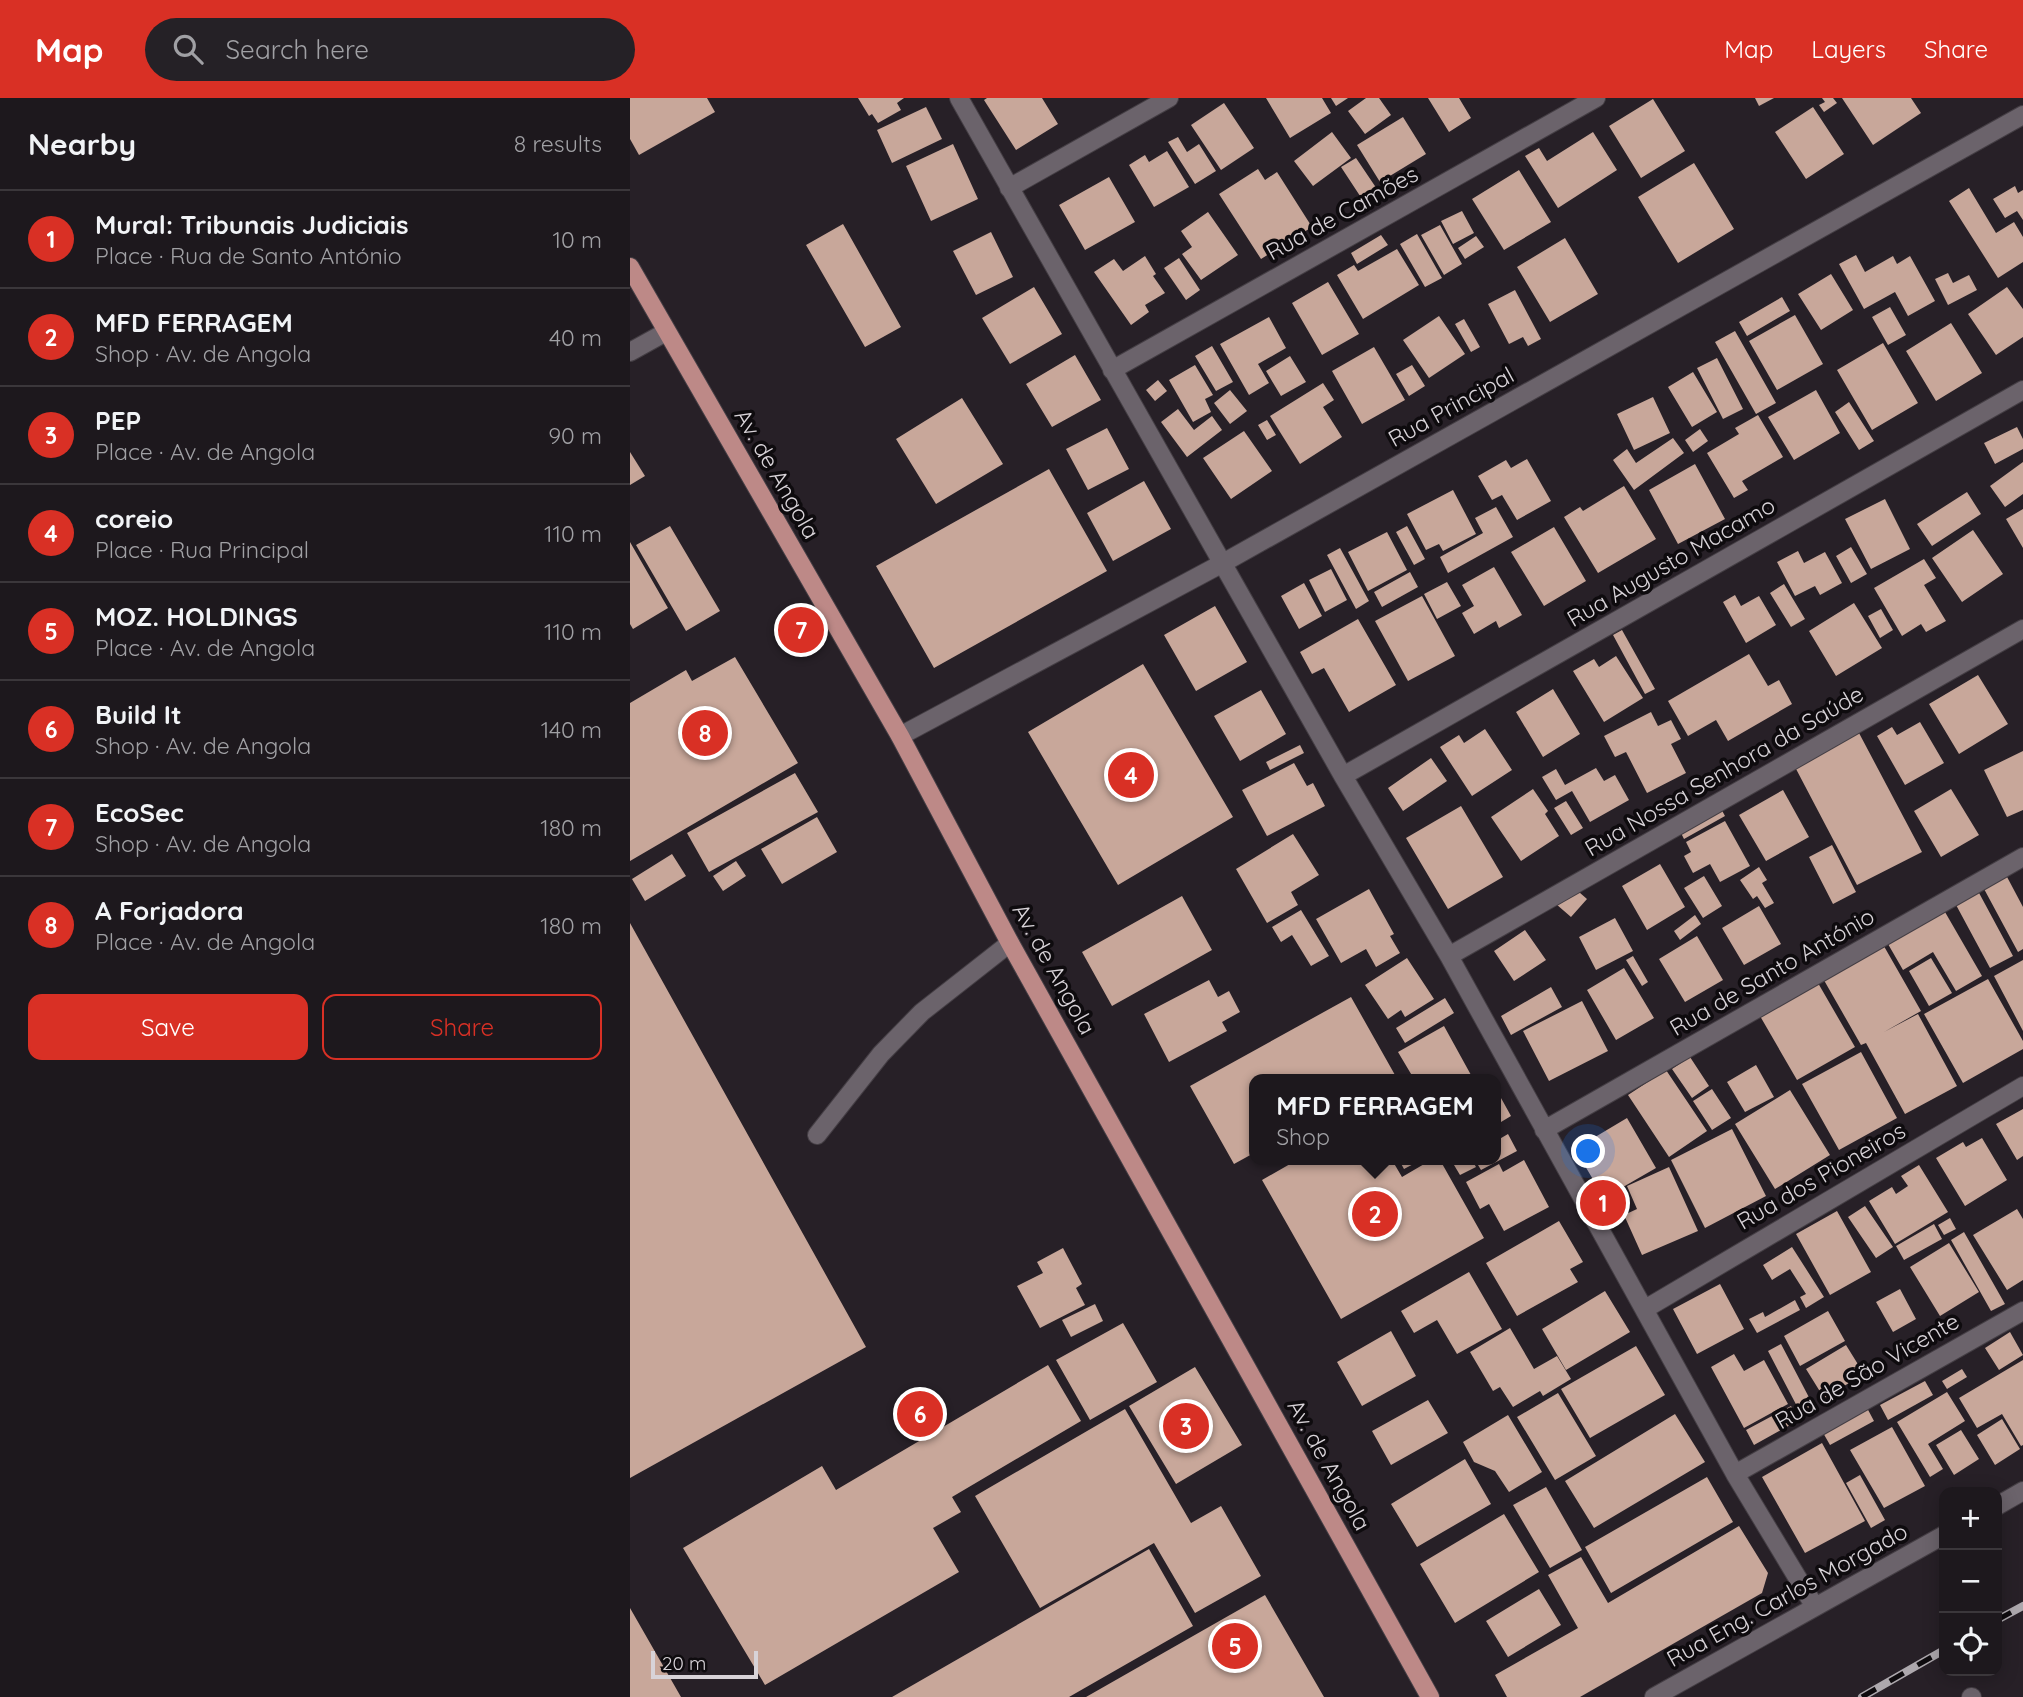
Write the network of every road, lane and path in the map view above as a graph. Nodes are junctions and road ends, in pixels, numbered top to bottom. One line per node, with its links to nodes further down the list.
1 (959, 98): 5 (street)
2 (1169, 98): 5 (street)
3 (1596, 98): 9 (street, Rua de Camões)
4 (2023, 115): 11 (street, Rua Principal)
5 (1009, 188): 9 (street)
6 (630, 267): 7 (main road, Av. de Angola)
7 (666, 332): 8 (street); 13 (main road, Av. de Angola)
8 (630, 352)
9 (1112, 370): 11 (street)
10 (2023, 390): 14 (street, Rua Augusto Macamo)
11 (1223, 563): 13 (street, Rua Principal); 14 (street)
12 (2023, 629): 17 (street, Rua Nossa Senhora da Saúde)
13 (900, 736): 16 (main road, Av. de Angola)
14 (1343, 776): 17 (street)
15 (2023, 857): 19 (street, Rua de Santo António)
16 (1010, 943): 20 (street); 28 (main road, Av. de Angola)
17 (1450, 956): 19 (street)
18 (2023, 1086): 21 (street, Rua dos Pioneiros)
19 (1544, 1130): 21 (street)
20 (817, 1135)
21 (1645, 1308): 23 (street)
22 (2023, 1311): 23 (street, Rua de São Vicente)
23 (1735, 1474): 27 (street)
24 (2023, 1491): 25 (street)
25 (2002, 1503)
26 (1939, 1538): 27 (street, Rua Eng. Carlos Morgado)
27 (1815, 1606): 29 (street, Rua Eng. Carlos Morgado)
28 (1430, 1697)
29 (1654, 1697)

